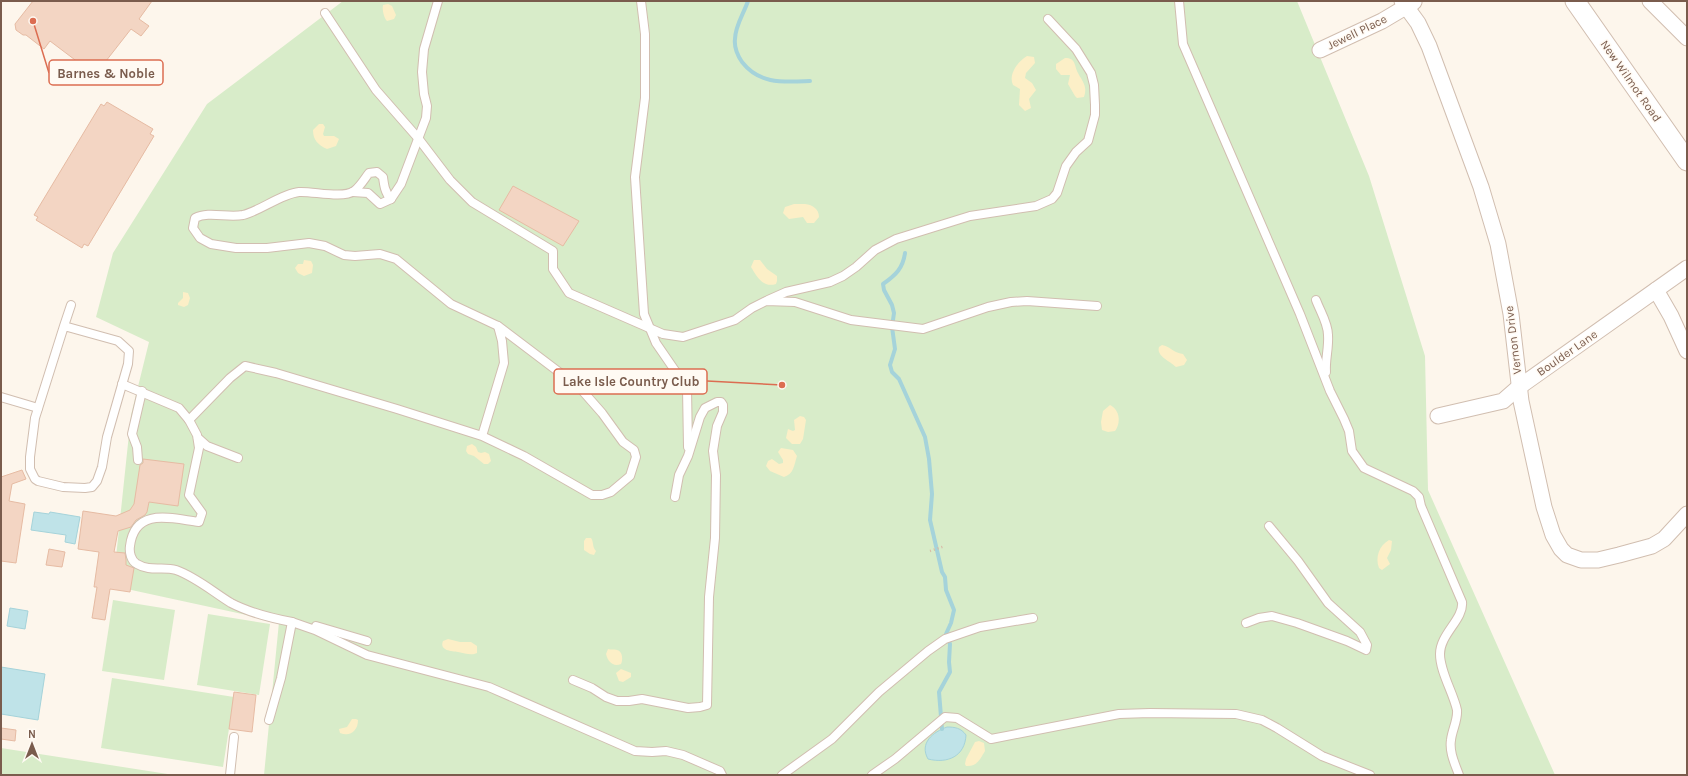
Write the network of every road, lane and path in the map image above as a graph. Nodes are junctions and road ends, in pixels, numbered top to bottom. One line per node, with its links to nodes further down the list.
1 (438, 1): 11 (lane)
2 (641, 1): 23 (lane)
3 (1179, 1): 25 (lane)
4 (1575, 1): 12 (street, New Wilmot Road)
5 (1650, 1): 9 (street)
6 (1408, 3): 10 (street, Jewell Place); 27 (street, Vernon Drive)
7 (325, 13): 11 (lane)
8 (1048, 19): 18 (lane)
9 (1687, 38)
10 (1320, 50)
11 (418, 138): 14 (lane); 23 (lane)
12 (1687, 161)
13 (353, 192): 14 (lane); 14 (lane); 22 (lane)
14 (391, 199)
15 (1687, 268): 16 (street, Boulder Lane)
16 (1656, 290): 24 (street); 27 (street, Boulder Lane)
17 (1316, 300): 25 (lane)
18 (766, 301): 20 (lane); 23 (lane)
19 (71, 305): 21 (lane)
20 (1097, 306)
21 (64, 326): 26 (lane); 30 (lane)
22 (498, 326): 33 (lane); 33 (lane)
23 (650, 329): 35 (lane)
24 (1687, 351)
25 (1327, 382): 55 (lane)
26 (122, 384): 28 (lane); 30 (lane)
27 (1519, 386): 31 (street, Boulder Lane); 39 (street, Vernon Drive)
28 (142, 391): 32 (lane); 37 (lane)
29 (1, 397): 30 (lane)
30 (38, 408)
31 (1438, 416)
32 (189, 420): 33 (lane); 34 (lane)
33 (482, 436)
34 (198, 438): 36 (lane); 44 (lane)
35 (688, 456): 38 (lane); 47 (lane)
36 (238, 458)
37 (138, 460)
38 (675, 497)
39 (1687, 514)
40 (1269, 526): 45 (lane)
41 (945, 546): 42 (path)
42 (930, 551)
43 (1033, 618): 52 (lane)
44 (292, 622): 46 (lane); 48 (lane); 51 (lane)
45 (1246, 624)
46 (367, 641)
47 (574, 680)
48 (269, 720)
49 (234, 737): 50 (lane)
50 (230, 775)
51 (722, 775)
52 (782, 775)
53 (872, 775): 54 (lane)
54 (1370, 775)
55 (1459, 775)

